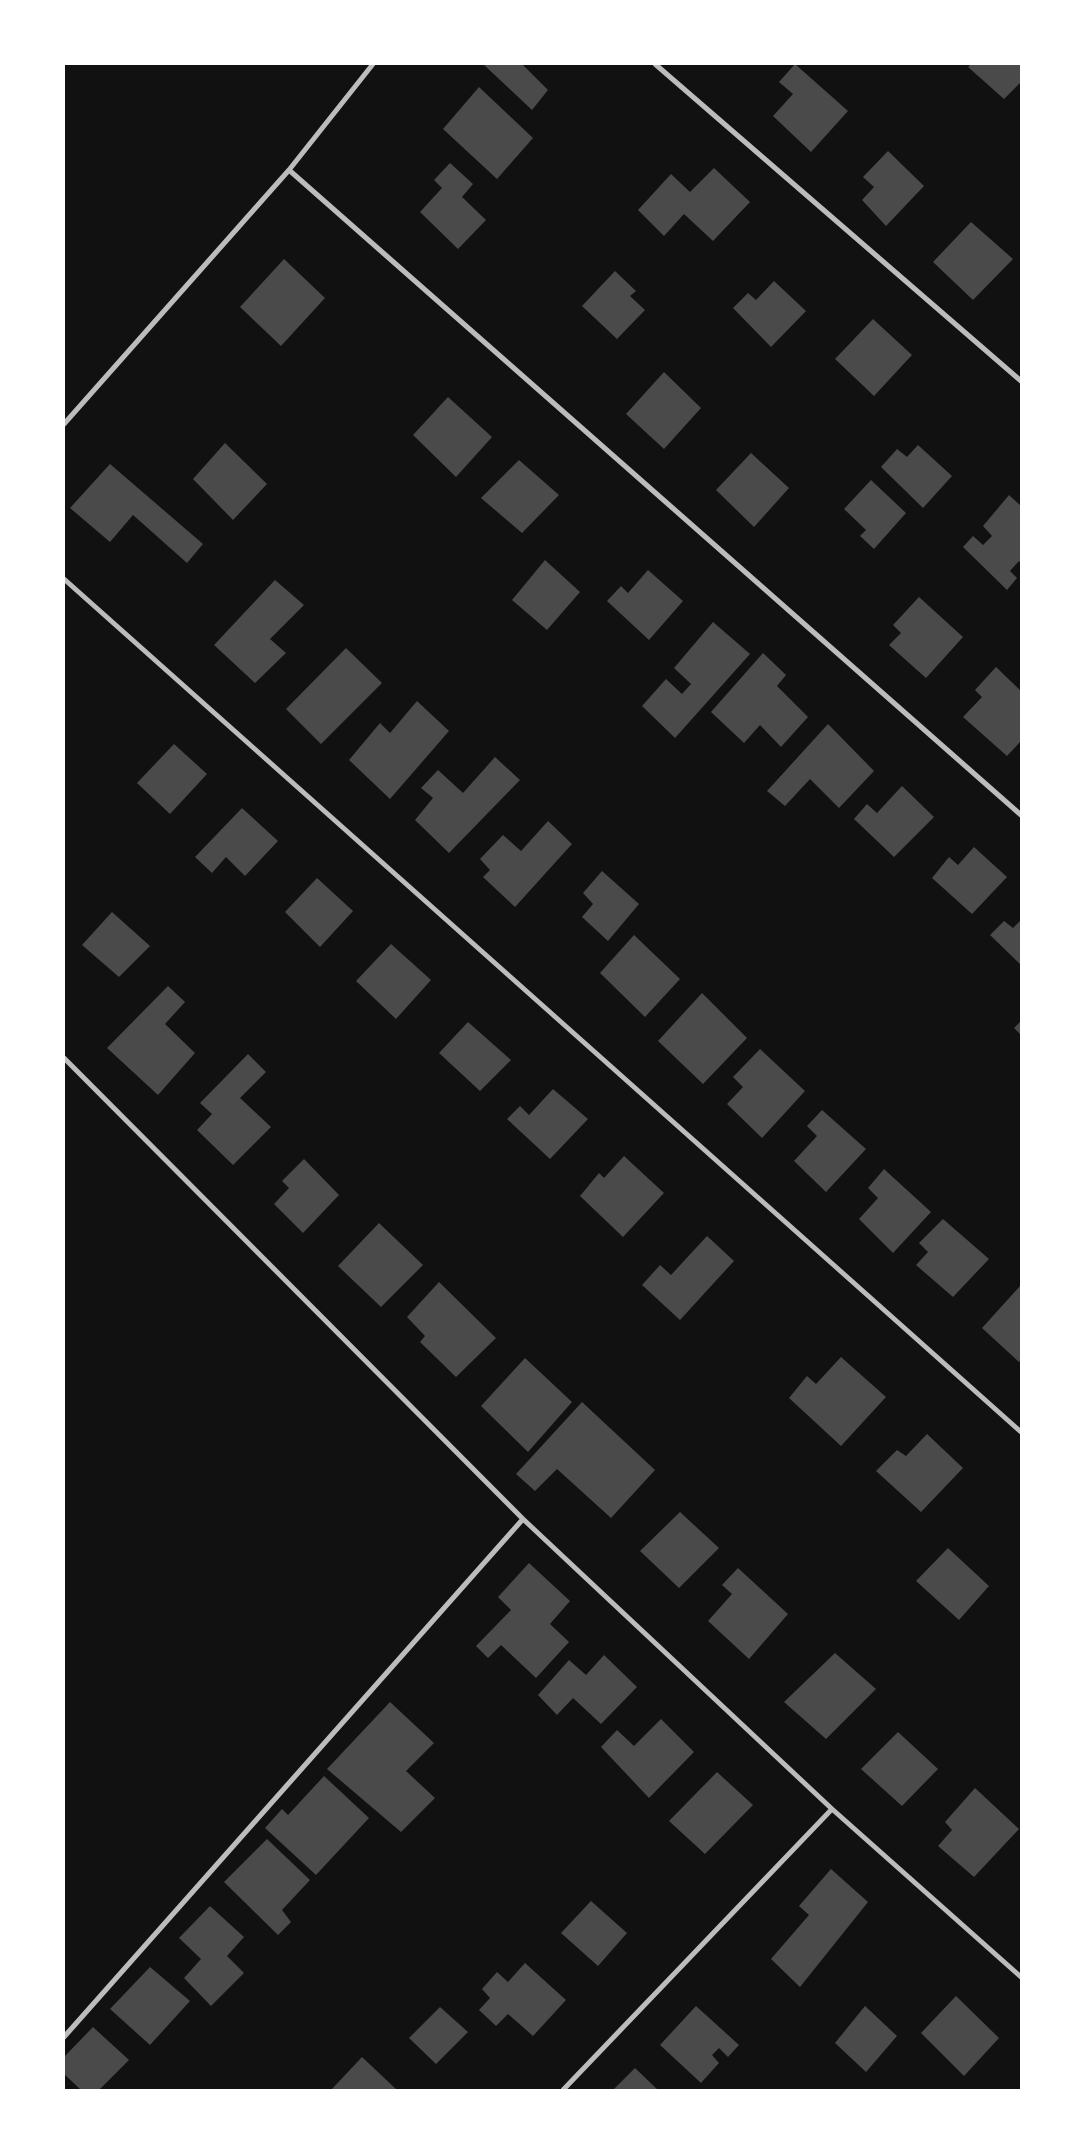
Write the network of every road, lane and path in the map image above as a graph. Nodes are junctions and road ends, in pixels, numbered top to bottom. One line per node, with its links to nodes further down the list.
1 (373, 64): 3 (street)
2 (655, 64): 4 (street)
3 (289, 170): 5 (street); 7 (street)
4 (1021, 381)
5 (64, 424)
6 (64, 579): 9 (street)
7 (1021, 815)
8 (64, 1058): 10 (street)
9 (1021, 1432)
10 (523, 1519): 11 (street); 13 (street)
11 (832, 1809): 12 (street); 14 (street)
12 (1021, 1977)
13 (64, 2037)
14 (563, 2090)

